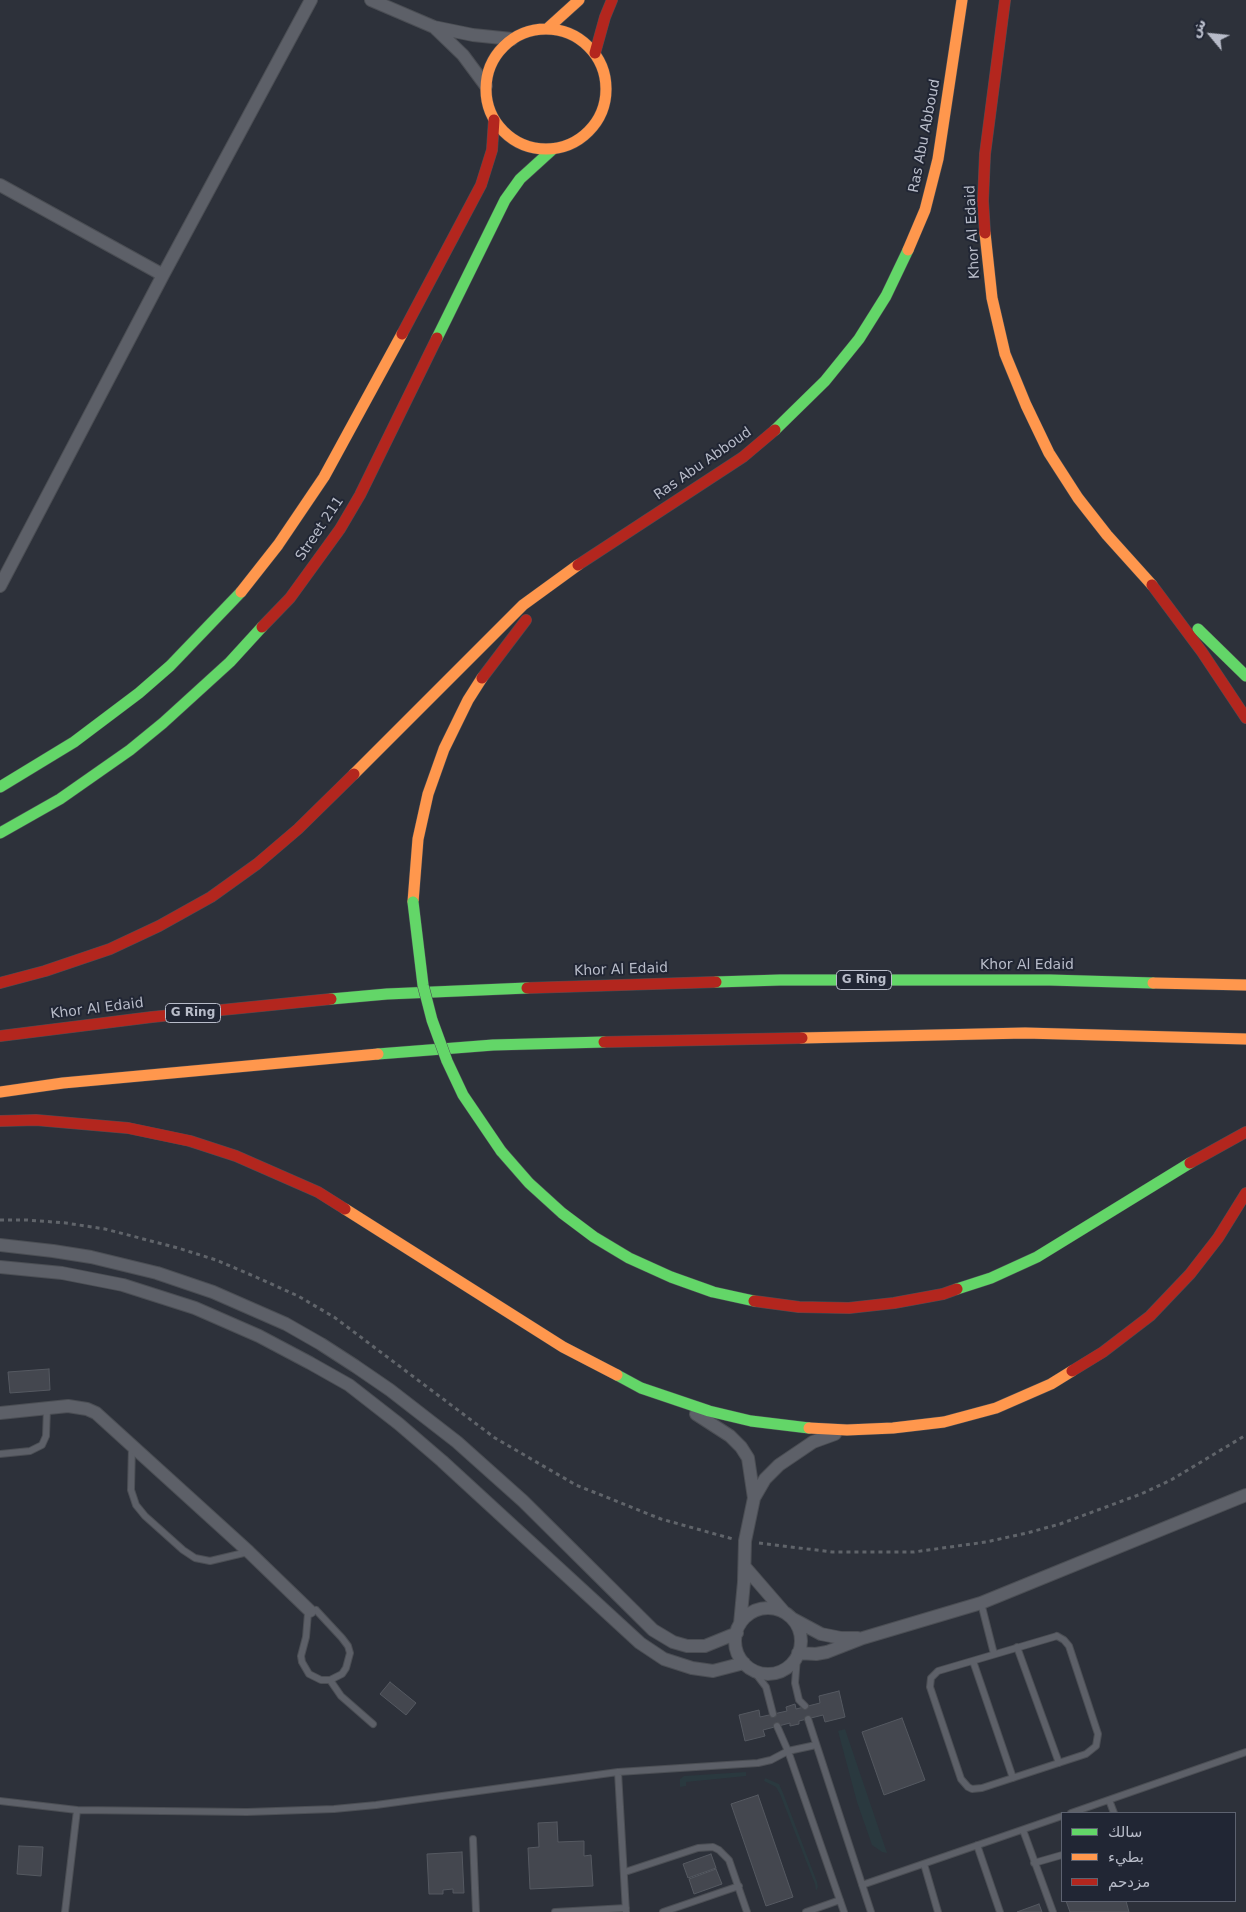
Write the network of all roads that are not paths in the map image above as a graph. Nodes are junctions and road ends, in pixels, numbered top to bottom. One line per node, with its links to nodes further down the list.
1 (311, 0): 15 (street)
2 (371, 0): 7 (street)
3 (578, 0): 8 (main road)
4 (612, 0): 10 (main road)
5 (962, 0): 16 (main road, Ras Abu Abboud)
6 (1005, 0): 17 (main road, Khor Al Edaid)
7 (434, 26): 9 (street); 11 (street)
8 (548, 28): 9 (main road); 10 (main road)
9 (512, 39): 11 (main road)
10 (595, 53): 13 (main road)
11 (486, 86): 12 (main road)
12 (494, 120): 13 (main road); 21 (main road, Street 211)
13 (553, 149): 22 (main road, Street 211)
14 (0, 186): 15 (street)
15 (163, 275): 18 (street)
16 (578, 565): 23 (main road); 29 (main road, bridge)
17 (1152, 585): 19 (main road); 20 (main road)
18 (0, 586)
19 (1246, 676)
20 (1246, 718)
21 (0, 787)
22 (0, 832)
23 (0, 983)
24 (1246, 985): 25 (main road, Khor Al Edaid / G Ring)
25 (0, 1036)
26 (1246, 1039): 27 (main road)
27 (0, 1092)
28 (0, 1121): 33 (main road)
29 (1246, 1132)
30 (1246, 1193): 36 (main road)
31 (0, 1245): 46 (street)
32 (0, 1267): 52 (street)
33 (676, 1401): 36 (main road); 40 (street)
34 (47, 1408): 35 (street); 37 (street); 38 (lane)
35 (0, 1413)
36 (847, 1430): 40 (street)
37 (132, 1444): 41 (street); 41 (lane)
38 (0, 1454)
39 (1246, 1495): 43 (street)
40 (754, 1498): 42 (street)
41 (249, 1552): 44 (street)
42 (745, 1567): 45 (street); 46 (street)
43 (981, 1603): 47 (street); 49 (lane)
44 (310, 1611): 53 (lane); 53 (lane)
45 (788, 1615): 46 (street); 47 (street); 50 (street)
46 (738, 1629): 52 (street)
47 (863, 1638): 50 (street)
48 (1017, 1647): 49 (lane); 62 (lane); 62 (lane)
49 (994, 1654): 51 (lane)
50 (798, 1655): 52 (street); 54 (lane)
51 (973, 1661): 64 (lane); 64 (lane)
52 (749, 1666): 55 (lane)
53 (330, 1680): 57 (lane)
54 (804, 1706)
55 (773, 1714)
56 (808, 1719): 59 (lane)
57 (373, 1724)
58 (777, 1726): 60 (lane)
59 (816, 1745): 60 (lane); 78 (lane)
60 (788, 1752): 63 (lane); 80 (lane)
61 (1246, 1752): 65 (lane)
62 (1058, 1763): 64 (lane)
63 (618, 1772): 67 (lane); 77 (lane)
64 (1013, 1778)
65 (1109, 1800): 68 (lane); 69 (lane)
66 (0, 1801): 67 (lane)
67 (77, 1810): 82 (lane)
68 (1074, 1812)
69 (1114, 1812)
70 (1061, 1816): 71 (lane)
71 (1023, 1830): 73 (lane); 75 (lane)
72 (473, 1839): 83 (lane)
73 (977, 1845): 76 (lane); 91 (lane)
74 (1061, 1855): 75 (lane)
75 (1034, 1863): 92 (lane)
76 (924, 1864): 78 (lane); 90 (lane)
77 (625, 1872): 79 (lane); 81 (lane)
78 (862, 1885): 89 (lane)
79 (739, 1886): 85 (lane); 86 (lane)
80 (840, 1900): 87 (lane); 88 (lane)
81 (626, 1910): 84 (lane)
82 (64, 1912)
83 (476, 1912)
84 (555, 1912)
85 (664, 1912)
86 (747, 1912)
87 (806, 1912)
88 (844, 1912)
89 (871, 1912)
90 (938, 1912)
91 (1000, 1912)
92 (1053, 1912)

